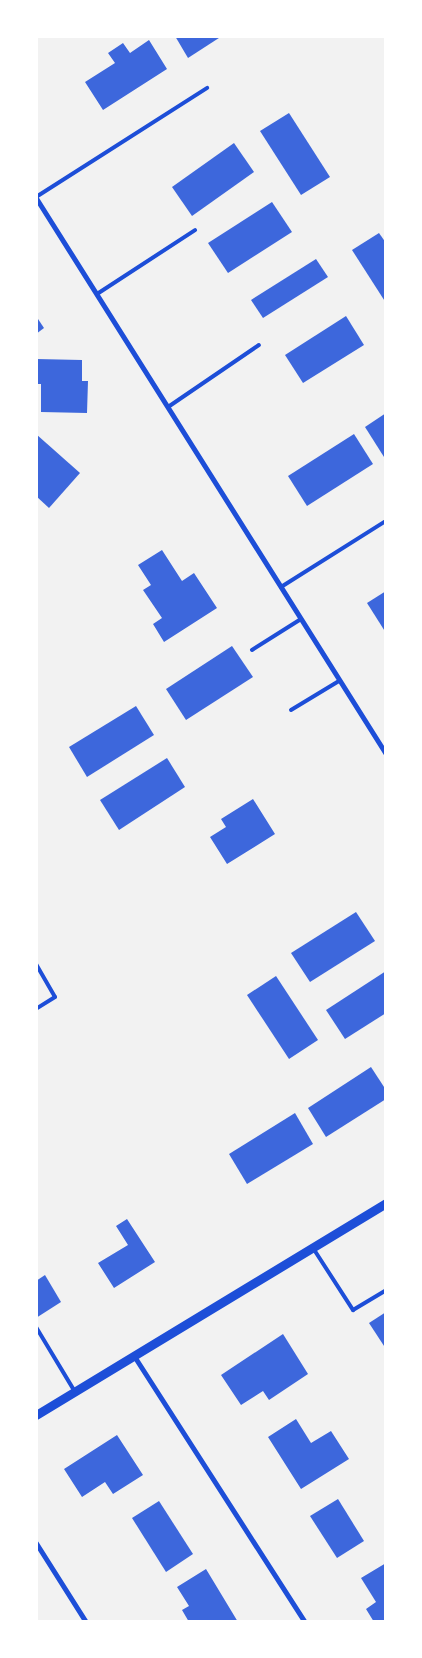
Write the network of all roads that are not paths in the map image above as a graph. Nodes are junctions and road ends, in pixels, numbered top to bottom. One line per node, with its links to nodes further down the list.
1 (207, 88): 2 (lane)
2 (36, 197): 4 (street)
3 (195, 230): 4 (lane)
4 (96, 294): 6 (street)
5 (259, 345): 6 (lane)
6 (168, 407): 8 (street)
7 (386, 521): 8 (lane)
8 (281, 587): 9 (street)
9 (301, 619): 10 (lane); 11 (street)
10 (252, 650)
11 (339, 681): 12 (lane); 13 (street)
12 (291, 710)
13 (386, 754)
14 (36, 964): 15 (lane)
15 (36, 1009)
16 (386, 1203): 17 (street)
17 (312, 1247): 18 (lane); 20 (street)
18 (386, 1290)
19 (36, 1327): 21 (lane)
20 (134, 1356): 21 (street); 25 (street)
21 (75, 1392): 22 (street)
22 (36, 1415)
23 (36, 1543): 24 (street)
24 (86, 1622)
25 (305, 1622)

